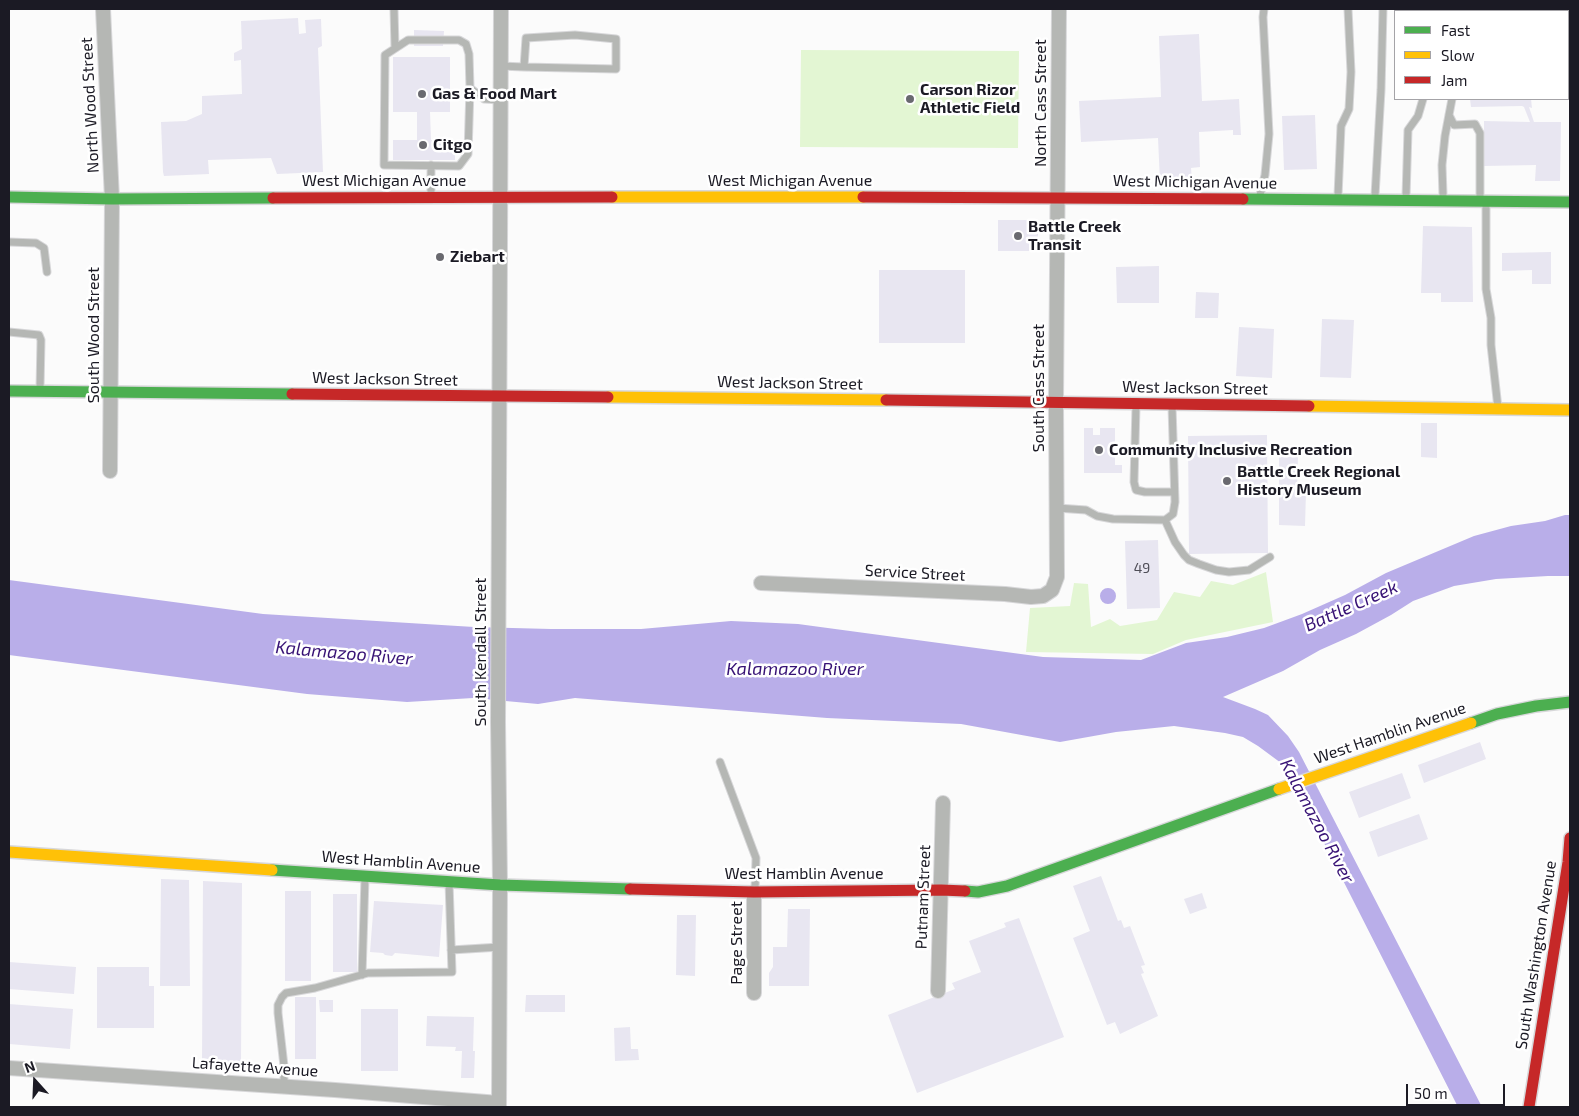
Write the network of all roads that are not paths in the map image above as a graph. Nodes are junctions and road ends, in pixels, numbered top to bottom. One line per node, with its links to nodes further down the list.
1 (103, 9): 21 (street, North Wood Street)
2 (394, 9): 8 (lane)
3 (501, 9): 9 (street, South Kendall Street)
4 (1059, 9): 20 (street, North Cass Street)
5 (1264, 9): 22 (lane)
6 (1348, 9): 23 (lane)
7 (1383, 9): 24 (lane)
8 (395, 48): 11 (lane); 16 (lane)
9 (501, 66): 10 (lane); 12 (street, South Kendall Street)
10 (524, 67): 10 (lane)
11 (470, 88): 12 (lane); 16 (lane)
12 (501, 100): 19 (street, South Kendall Street)
13 (1424, 100): 25 (lane)
14 (1452, 100): 15 (lane)
15 (1449, 118): 26 (lane); 27 (lane)
16 (431, 166): 18 (lane)
17 (9, 197): 21 (main road, West Michigan Avenue)
18 (431, 197): 19 (main road, West Michigan Avenue); 21 (main road, West Michigan Avenue)
19 (501, 197): 20 (main road, West Michigan Avenue); 35 (street, South Kendall Street)
20 (1058, 197): 22 (main road, West Michigan Avenue); 36 (street, South Cass Street)
21 (112, 199): 34 (street, South Wood Street)
22 (1260, 199): 23 (main road, West Michigan Avenue)
23 (1338, 200): 24 (main road, West Michigan Avenue)
24 (1374, 200): 25 (main road, West Michigan Avenue)
25 (1406, 200): 26 (main road, West Michigan Avenue)
26 (1443, 201): 27 (main road, West Michigan Avenue)
27 (1483, 201): 28 (main road, West Michigan Avenue); 39 (lane)
28 (1570, 202)
29 (9, 242): 30 (lane)
30 (47, 272)
31 (9, 332): 33 (lane)
32 (9, 391): 33 (main road, West Jackson Street)
33 (40, 391): 34 (main road, West Jackson Street)
34 (111, 392): 35 (main road, West Jackson Street); 41 (street, South Wood Street)
35 (499, 397): 36 (main road, West Jackson Street); 55 (street, South Kendall Street)
36 (1056, 402): 37 (main road, West Jackson Street); 43 (street, South Cass Street)
37 (1136, 403): 38 (main road, West Jackson Street); 42 (lane)
38 (1172, 404): 39 (main road, West Jackson Street); 42 (lane)
39 (1498, 409): 40 (main road, West Jackson Street)
40 (1570, 410)
41 (110, 471)
42 (1174, 492): 44 (lane)
43 (1056, 508): 44 (lane); 46 (street, South Cass Street)
44 (1165, 520): 45 (lane)
45 (1270, 557)
46 (1057, 578): 47 (street, Service Street)
47 (761, 584)
48 (1570, 702): 56 (main road, West Hamblin Avenue)
49 (720, 762): 57 (lane)
50 (943, 803): 56 (street, Putnam Street)
51 (1570, 838): 66 (main road, South Washington Avenue)
52 (9, 852): 53 (main road, West Hamblin Avenue)
53 (365, 876): 54 (main road, West Hamblin Avenue); 60 (lane)
54 (449, 882): 55 (main road, West Hamblin Avenue); 59 (lane)
55 (500, 885): 57 (main road, West Hamblin Avenue); 58 (street, South Kendall Street)
56 (941, 890): 57 (main road, West Hamblin Avenue); 61 (street, Putnam Street)
57 (754, 892): 62 (street, Page Street)
58 (500, 947): 59 (lane); 65 (street, South Kendall Street)
59 (451, 950): 60 (lane)
60 (362, 975): 64 (lane)
61 (938, 991)
62 (754, 994)
63 (9, 1068): 64 (street, Lafayette Avenue)
64 (284, 1087): 65 (street, Lafayette Avenue)
65 (499, 1105)
66 (1529, 1107)

